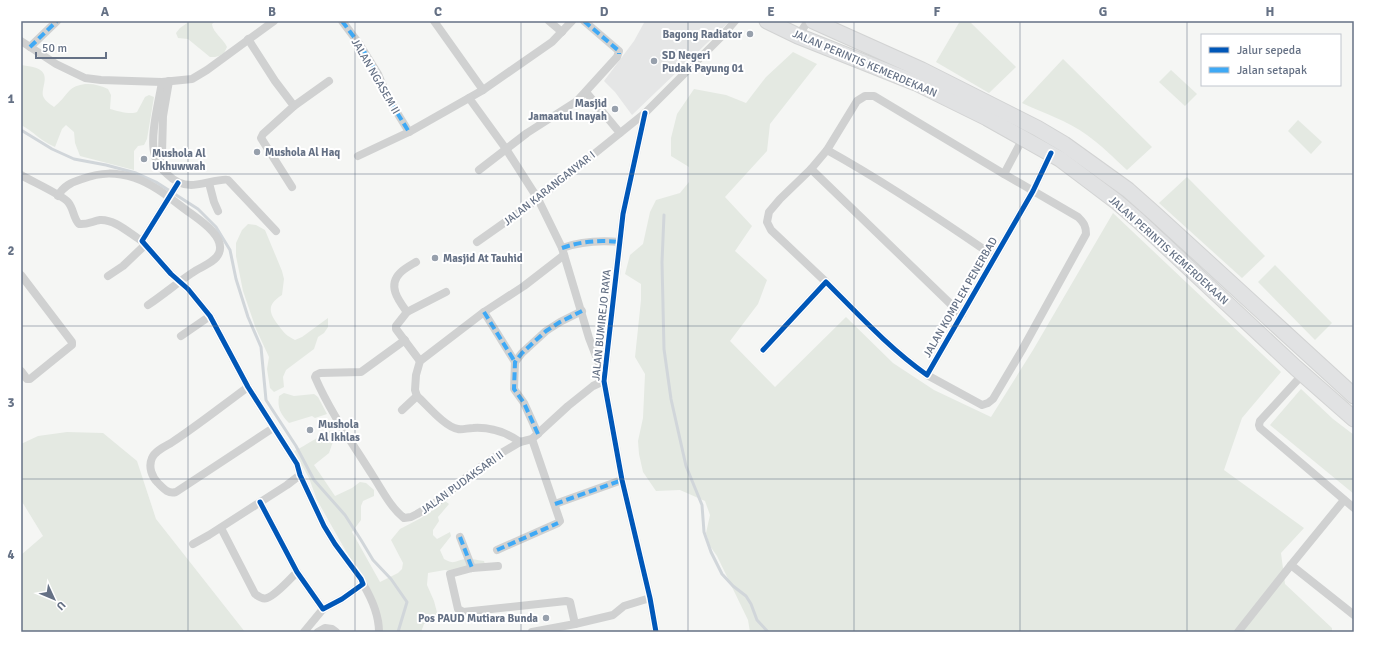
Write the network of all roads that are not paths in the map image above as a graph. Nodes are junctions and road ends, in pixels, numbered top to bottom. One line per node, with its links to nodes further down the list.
1 (57, 21): 16 (street)
2 (274, 21): 14 (street)
3 (342, 21): 25 (street, JALAN NGASEM II)
4 (434, 21): 19 (street)
5 (549, 21): 12 (street)
6 (572, 21): 12 (street)
7 (584, 21): 20 (street)
8 (735, 21): 23 (street, JALAN KARANGANYAR I)
9 (767, 21): 13 (highway, JALAN PERINTIS KEMERDEKAAN)
10 (808, 21): 13 (street)
11 (813, 21): 24 (highway, JALAN PERINTIS KEMERDEKAAN)
12 (562, 32): 19 (street)
13 (798, 36): 24 (highway, JALAN PERINTIS KEMERDEKAAN)
14 (248, 39): 18 (street); 22 (street)
15 (21, 41): 16 (street)
16 (30, 47): 18 (street)
17 (329, 81): 22 (street)
18 (166, 82): 36 (street)
19 (483, 90): 21 (street)
20 (586, 92): 26 (street); 27 (street)
21 (469, 98): 25 (street); 27 (street)
22 (294, 106): 37 (street)
23 (645, 112): 26 (street, JALAN KARANGANYAR I); 45 (street, JALAN BUMIREJO RAYA)
24 (1026, 131): 29 (highway, JALAN PERINTIS KEMERDEKAAN); 33 (street); 72 (highway, JALAN PERINTIS KEMERDEKAAN)
25 (409, 132): 30 (street)
26 (620, 133): 41 (street, JALAN KARANGANYAR I)
27 (506, 148): 31 (street); 41 (street)
28 (827, 150): 32 (street, JALAN KOMPLEK PENERBAD); 33 (street, JALAN KOMPLEK PENERBAD); 48 (street, JALAN KOMPLEK PENERBAD)
29 (1051, 153): 38 (street, JALAN KOMPLEK PENERBAD); 67 (highway, JALAN PERINTIS KEMERDEKAAN)
30 (358, 156)
31 (479, 170)
32 (811, 170): 53 (street, JALAN KOMPLEK PENERBAD); 59 (street, JALAN KOMPLEK PENERBAD)
33 (1004, 174): 38 (street, JALAN KOMPLEK PENERBAD)
34 (21, 176): 39 (street)
35 (209, 184): 36 (street); 42 (street); 43 (street)
36 (177, 185): 40 (street)
37 (292, 187)
38 (1033, 191): 48 (street, JALAN KOMPLEK PENERBAD); 68 (street, JALAN KOMPLEK PENERBAD)
39 (58, 196): 40 (street); 46 (street)
40 (170, 196): 46 (street); 52 (street)
41 (538, 199): 44 (street, JALAN KARANGANYAR I); 47 (street)
42 (218, 211)
43 (276, 231)
44 (477, 242)
45 (620, 242): 47 (street); 69 (street, JALAN BUMIREJO RAYA)
46 (144, 243): 51 (street); 52 (street)
47 (563, 252): 56 (street); 58 (street)
48 (995, 257): 59 (street, JALAN KOMPLEK PENERBAD)
49 (416, 262): 57 (street)
50 (21, 275): 66 (street)
51 (108, 276)
52 (181, 282): 55 (street); 60 (street)
53 (826, 282): 63 (street); 68 (street, JALAN KOMPLEK PENERBAD)
54 (446, 292): 57 (street)
55 (148, 305)
56 (582, 311): 65 (street); 69 (street)
57 (407, 312): 62 (street)
58 (484, 312): 64 (street); 65 (street)
59 (962, 315): 68 (street, JALAN KOMPLEK PENERBAD)
60 (210, 316): 61 (street); 70 (street)
61 (181, 336)
62 (405, 340): 64 (street); 77 (street, JALAN PUDAKSARI II)
63 (763, 350)
64 (420, 361): 71 (street)
65 (515, 362): 76 (street)
66 (21, 371)
67 (1303, 374): 74 (highway, JALAN PERINTIS KEMERDEKAAN); 80 (street)
68 (927, 375)
69 (604, 379): 76 (street, JALAN PUDAKSARI II); 79 (street, JALAN BUMIREJO RAYA)
70 (248, 387): 75 (street); 75 (street)
71 (417, 396): 73 (street); 77 (street)
72 (1354, 396)
73 (402, 410)
74 (1354, 418)
75 (273, 428): 78 (street)
76 (535, 437): 77 (street, JALAN PUDAKSARI II); 82 (street)
77 (520, 442)
78 (300, 475): 81 (street); 92 (street)
79 (622, 480): 82 (street); 93 (street, JALAN BUMIREJO RAYA)
80 (1344, 500): 83 (street); 88 (street)
81 (260, 502): 84 (street); 91 (street)
82 (555, 504): 87 (street)
83 (1354, 508)
84 (221, 528): 86 (street); 91 (street)
85 (460, 537): 90 (street)
86 (193, 544)
87 (497, 550)
88 (1291, 565): 95 (street); 103 (street)
89 (498, 566): 90 (street)
90 (472, 568): 96 (street)
91 (297, 572): 94 (street)
92 (364, 584): 94 (street); 100 (street)
93 (650, 598): 96 (street); 102 (street, JALAN BUMIREJO RAYA)
94 (323, 609): 97 (street)
95 (1354, 615)
96 (575, 624): 101 (street)
97 (304, 632)
98 (318, 632): 99 (street)
99 (336, 632)
100 (379, 632)
101 (532, 632)
102 (656, 632)
103 (1238, 632)

